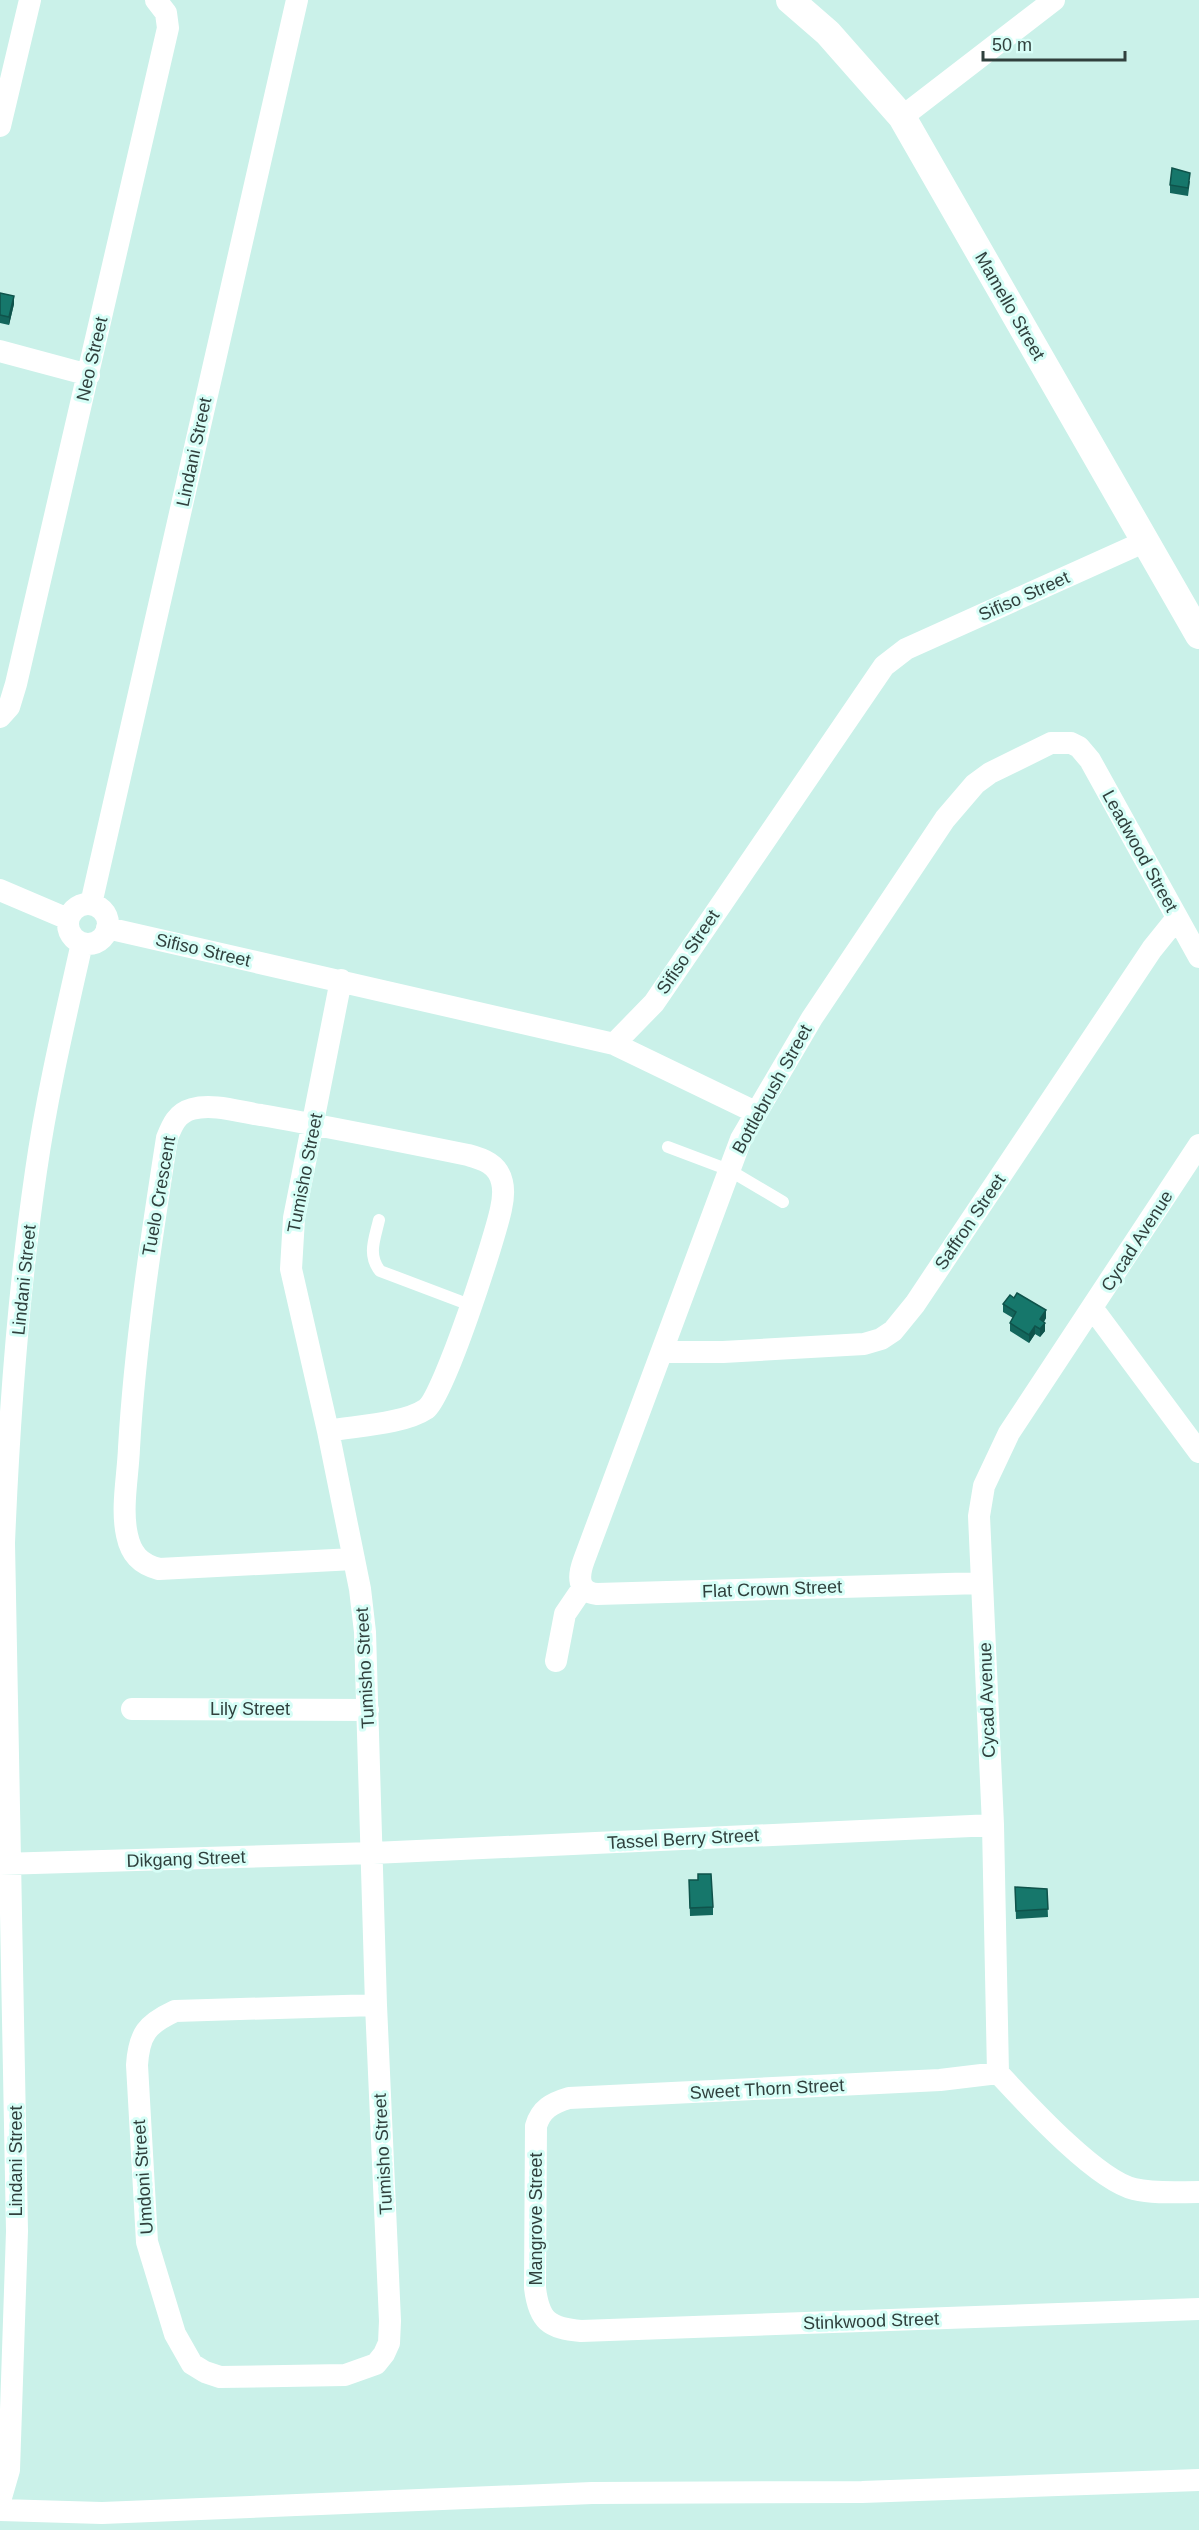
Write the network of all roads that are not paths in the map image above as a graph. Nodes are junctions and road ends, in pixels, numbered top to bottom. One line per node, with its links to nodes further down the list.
1 (30, 0): 7 (street)
2 (156, 0): 9 (street, Neo Street)
3 (297, 0): 15 (street, Lindani Street)
4 (790, 0): 6 (street, Mamello Street)
5 (1054, 0): 6 (street)
6 (902, 117): 10 (street, Mamello Street)
7 (0, 126)
8 (0, 351): 9 (street)
9 (89, 375): 12 (street, Neo Street)
10 (1146, 541): 11 (street, Mamello Street); 22 (street, Sifiso Street)
11 (1199, 635)
12 (0, 717)
13 (1079, 747): 16 (street, Leadwood Street); 23 (street, Bottlebrush Street)
14 (0, 890): 17 (street)
15 (91, 904): 17 (street); 18 (street)
16 (1176, 918): 20 (street, Leadwood Street); 32 (street, Saffron Street)
17 (68, 919): 19 (street)
18 (107, 928): 19 (street); 21 (street, Sifiso Street)
19 (82, 943): 43 (street, Lindani Street)
20 (1199, 957)
21 (341, 980): 22 (street, Sifiso Street); 24 (street, Tumisho Street)
22 (614, 1044): 23 (street)
23 (755, 1112): 27 (street, Bottlebrush Street)
24 (314, 1124): 30 (street, Tuelo Crescent); 33 (street, Tumisho Street); 35 (street, Tuelo Crescent)
25 (1199, 1144): 31 (street, Cycad Avenue)
26 (668, 1147): 27 (lane)
27 (729, 1170): 28 (lane); 32 (street, Bottlebrush Street)
28 (783, 1202)
29 (379, 1220): 30 (lane)
30 (470, 1305): 33 (street, Tuelo Crescent)
31 (1093, 1309): 34 (street); 37 (street, Cycad Avenue)
32 (663, 1352): 36 (street, Bottlebrush Street)
33 (328, 1431): 35 (street, Tumisho Street)
34 (1199, 1452)
35 (354, 1559): 40 (street, Tumisho Street)
36 (581, 1580): 37 (street, Flat Crown Street); 38 (street, Bottlebrush Street)
37 (982, 1583): 41 (street, Cycad Avenue)
38 (556, 1661)
39 (132, 1709): 40 (street, Lily Street)
40 (368, 1710): 42 (street, Tumisho Street)
41 (993, 1825): 42 (street, Tassel Berry Street); 45 (street, Cycad Avenue)
42 (373, 1853): 43 (street, Dikgang Street); 44 (street, Tumisho Street)
43 (4, 1864): 52 (street, Lindani Street)
44 (376, 2005): 50 (street, Tumisho Street); 50 (street, Umdoni Street)
45 (998, 2073): 46 (street, Sweet Thorn Street); 47 (street)
46 (540, 2115): 49 (street, Mangrove Street)
47 (1199, 2192)
48 (1199, 2310): 49 (street, Stinkwood Street)
49 (546, 2321)
50 (375, 2364)
51 (1199, 2480): 53 (street)
52 (3, 2492)
53 (0, 2510)

